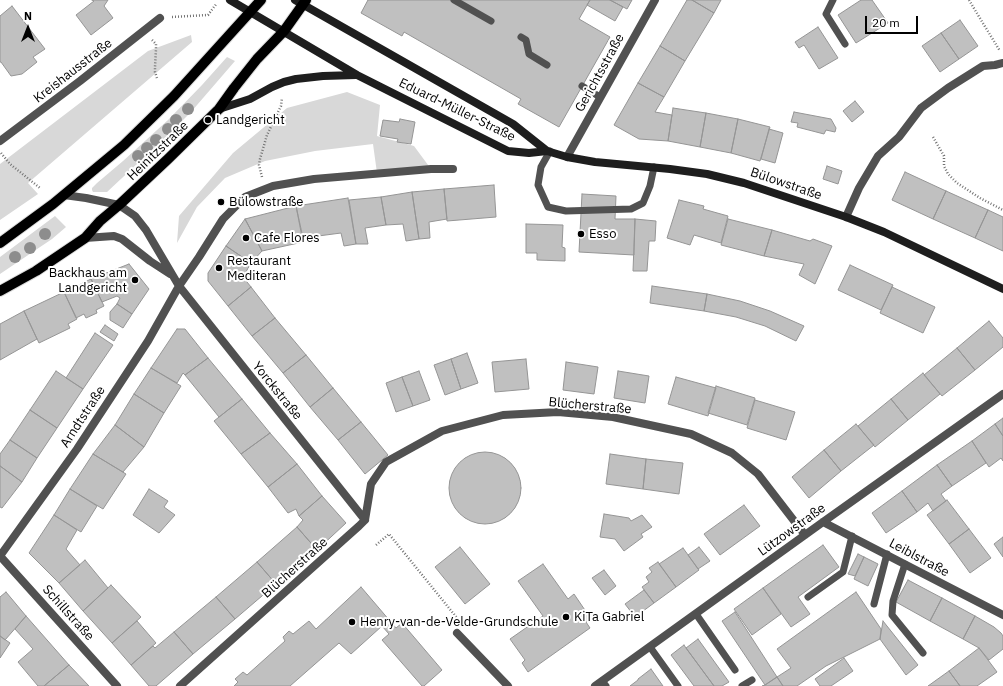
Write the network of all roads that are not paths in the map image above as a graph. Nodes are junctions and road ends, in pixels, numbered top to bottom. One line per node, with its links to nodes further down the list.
1 (230, 0): 7 (main road, Eduard-Müller-Straße)
2 (261, 0): 7 (main road)
3 (454, 0): 9 (lane)
4 (655, 0): 17 (street, Gerichtsstraße)
5 (833, 0): 12 (lane)
6 (301, 2): 10 (main road, Heinitzstraße); 20 (main road, Eduard-Müller-Straße)
7 (250, 12): 10 (main road, Eduard-Müller-Straße); 24 (main road)
8 (160, 18): 19 (street, Kreishausstraße)
9 (491, 21)
10 (284, 31): 15 (main road, Eduard-Müller-Straße); 18 (main road, Heinitzstraße)
11 (521, 37): 14 (lane)
12 (845, 44)
13 (1003, 63): 26 (street)
14 (548, 65)
15 (357, 75): 18 (main road); 20 (main road, Eduard-Müller-Straße)
16 (582, 86): 17 (lane)
17 (600, 97): 21 (street, Gerichtsstraße)
18 (219, 109): 25 (main road, Heinitzstraße)
19 (0, 141)
20 (548, 151): 21 (main road, Bülowstraße); 22 (lane)
21 (567, 157): 22 (main road, Bülowstraße)
22 (654, 167): 26 (main road, Bülowstraße)
23 (453, 169): 30 (street)
24 (64, 195): 25 (street, Yorckstraße); 28 (main road)
25 (119, 205): 27 (main road, Heinitzstraße); 29 (street, Yorckstraße)
26 (846, 217): 31 (main road, Bülowstraße)
27 (85, 238): 29 (street, Yorckstraße); 32 (main road, Heinitzstraße)
28 (0, 243)
29 (172, 276): 30 (street, Yorckstraße)
30 (179, 286): 34 (street, Yorckstraße); 39 (street, Arndtstraße)
31 (1003, 289)
32 (0, 291)
33 (1003, 394): 35 (street, Lützowstraße)
34 (365, 520): 36 (street, Blücherstraße); 52 (street, Blücherstraße)
35 (823, 522): 36 (street, Lützowstraße); 37 (street, Leiblstraße)
36 (806, 535): 43 (street, Lützowstraße)
37 (852, 536): 38 (street, Leiblstraße); 41 (lane)
38 (887, 554): 40 (street, Leiblstraße); 42 (lane)
39 (0, 556): 51 (street, Schillstraße)
40 (905, 564): 44 (street, Leiblstraße); 47 (lane)
41 (808, 597)
42 (874, 604)
43 (696, 614): 46 (street, Lützowstraße); 48 (lane)
44 (1003, 615)
45 (457, 633): 53 (street)
46 (650, 647): 50 (street, Lützowstraße); 54 (lane)
47 (923, 653)
48 (735, 670)
49 (752, 680): 55 (lane)
50 (601, 684)
51 (117, 686)
52 (180, 686)
53 (508, 686)
54 (678, 686)
55 (742, 686)

